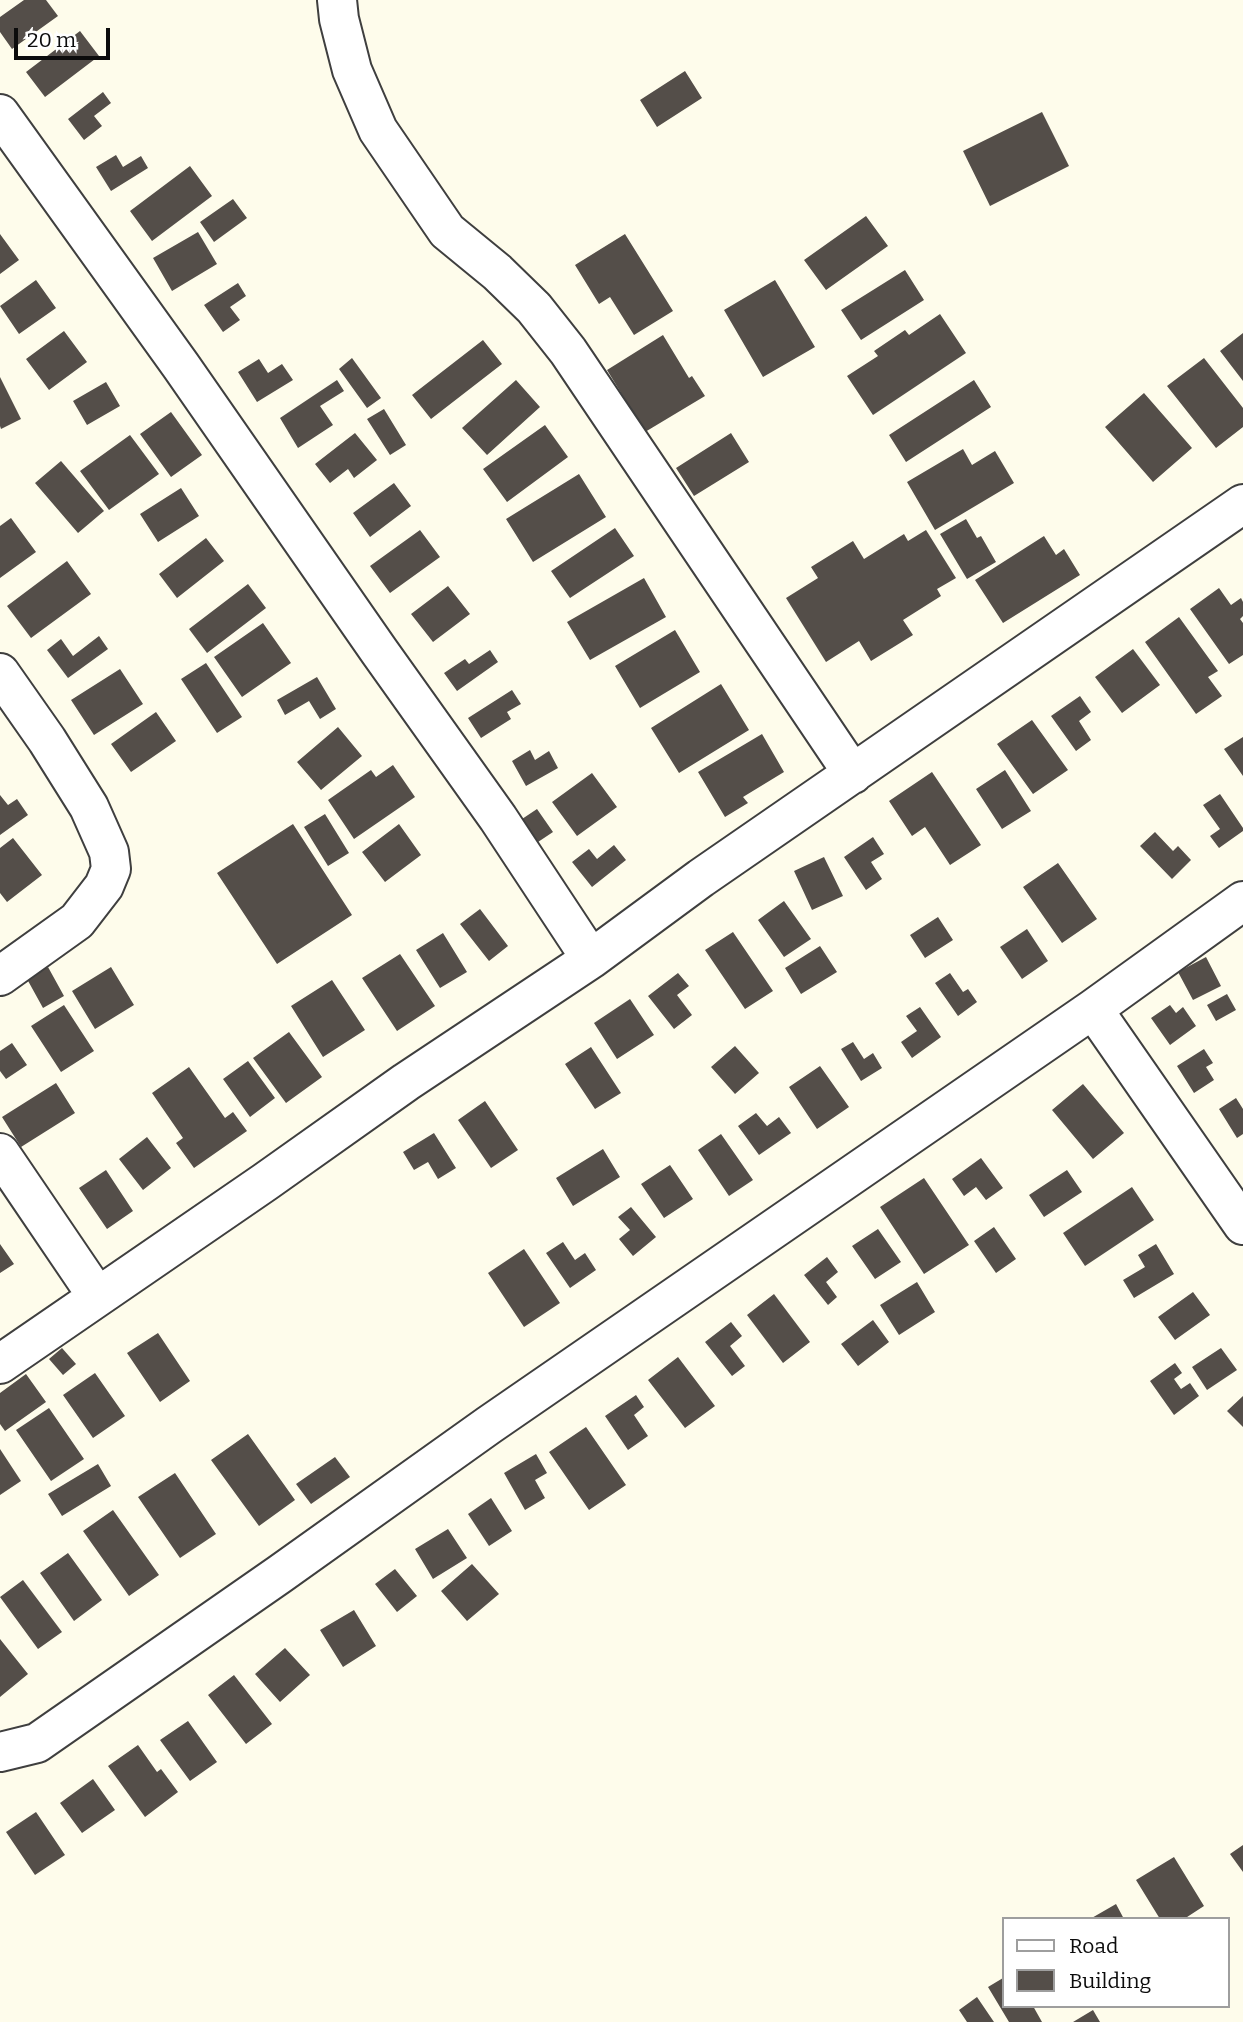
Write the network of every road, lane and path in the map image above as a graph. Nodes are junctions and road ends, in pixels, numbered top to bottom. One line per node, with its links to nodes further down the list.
1 (337, 0): 5 (street)
2 (0, 114): 7 (street)
3 (1243, 504): 5 (street)
4 (0, 673): 8 (street)
5 (853, 774): 7 (street)
6 (1243, 901): 9 (street)
7 (591, 959): 12 (street)
8 (0, 976)
9 (1093, 1009): 11 (street); 14 (street)
10 (0, 1153): 12 (street)
11 (1243, 1225)
12 (97, 1296): 13 (street)
13 (0, 1364)
14 (0, 1752)

